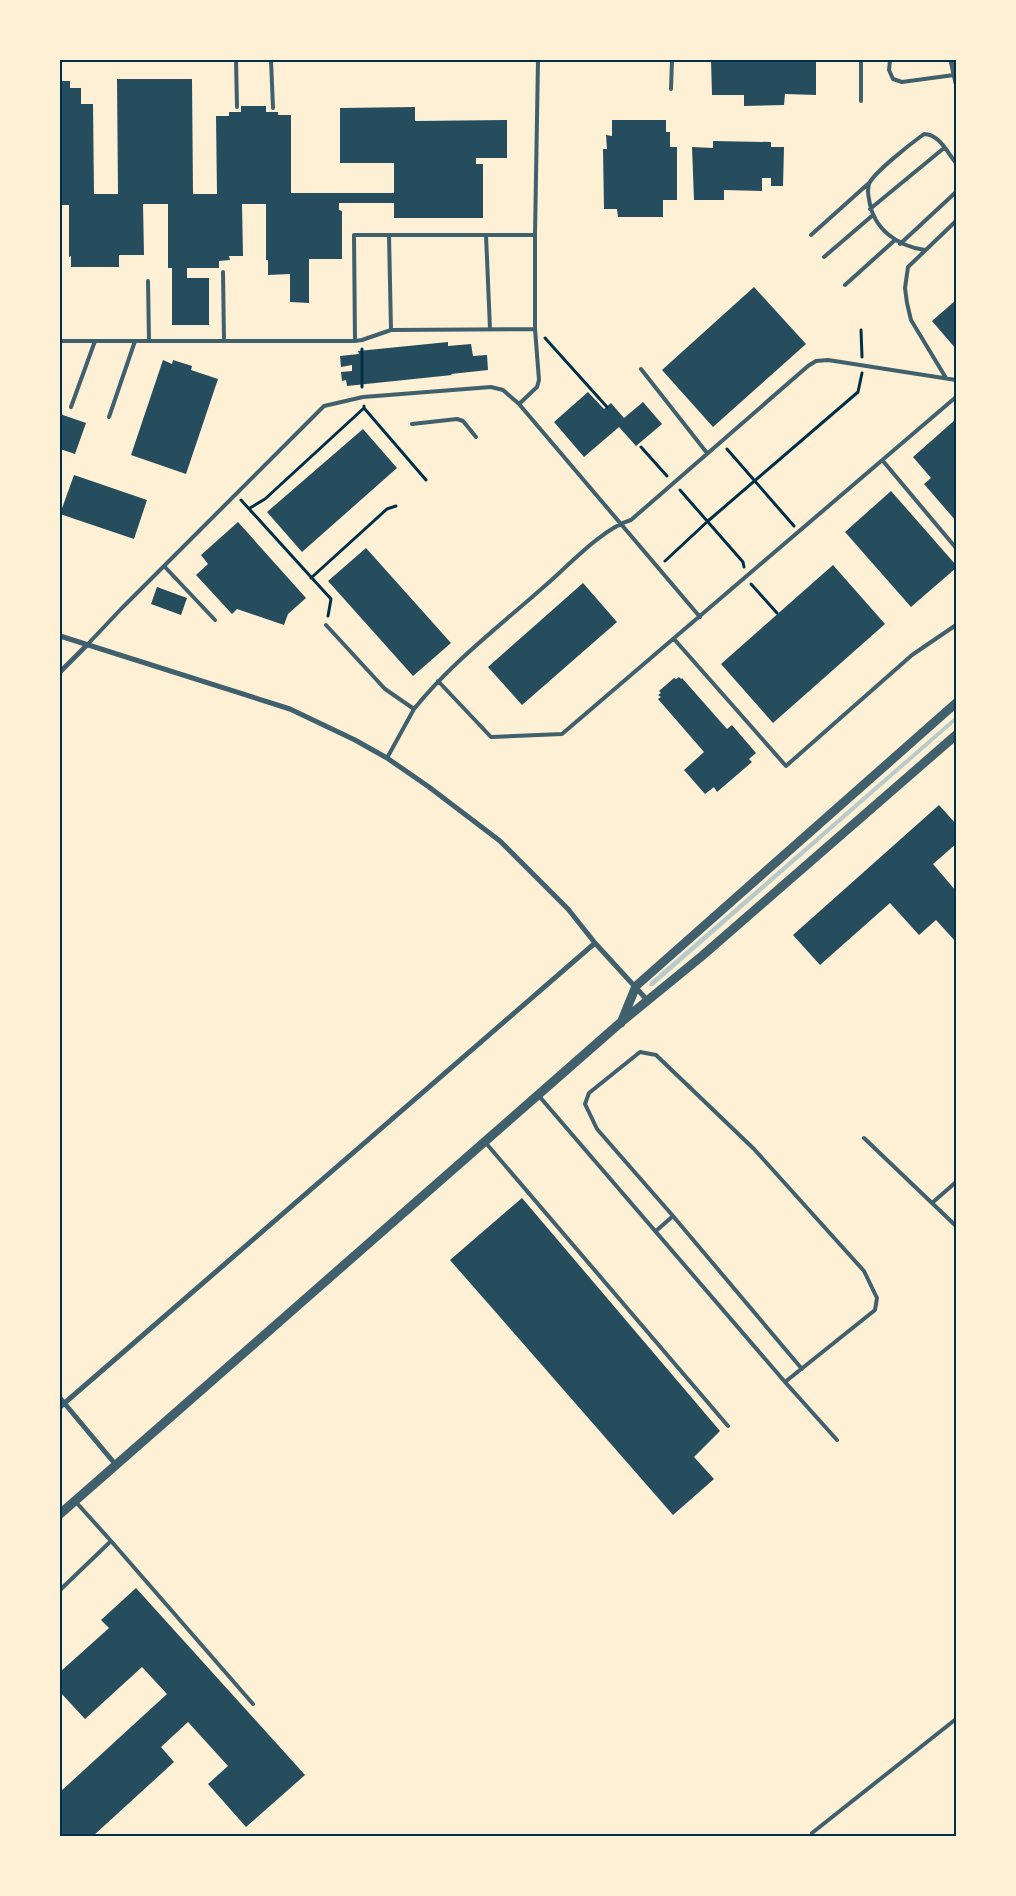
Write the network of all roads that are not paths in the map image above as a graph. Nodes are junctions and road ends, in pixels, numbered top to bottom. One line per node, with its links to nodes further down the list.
1 (236, 60): 12 (lane)
2 (271, 60): 13 (lane)
3 (538, 60): 21 (lane)
4 (672, 60): 10 (lane)
5 (861, 60): 11 (lane)
6 (890, 60): 8 (lane)
7 (951, 60): 8 (street)
8 (954, 75): 9 (street)
9 (956, 83)
10 (671, 89)
11 (861, 101)
12 (237, 108)
13 (273, 108)
14 (944, 148): 15 (lane); 16 (lane); 18 (lane)
15 (956, 163)
16 (869, 183): 18 (lane); 24 (lane)
17 (956, 192): 26 (lane)
18 (870, 209): 19 (lane)
19 (873, 215): 25 (lane); 28 (lane)
20 (956, 221): 27 (lane)
21 (535, 234): 23 (lane); 33 (lane)
22 (389, 235): 23 (lane); 34 (lane); 40 (lane)
23 (486, 235): 32 (lane)
24 (811, 235)
25 (895, 240): 26 (lane); 31 (lane)
26 (900, 244): 27 (lane)
27 (924, 250): 42 (lane)
28 (824, 256)
29 (223, 272): 39 (lane)
30 (148, 281): 38 (lane)
31 (845, 285)
32 (490, 329): 33 (lane); 34 (lane)
33 (535, 329): 45 (lane)
34 (391, 330): 40 (lane)
35 (60, 341): 36 (lane)
36 (95, 341): 37 (lane); 46 (lane)
37 (135, 341): 38 (lane); 47 (lane)
38 (149, 341): 39 (lane)
39 (224, 341): 40 (lane)
40 (355, 341)
41 (641, 369): 50 (lane)
42 (946, 378): 43 (lane); 50 (lane)
43 (956, 380)
44 (956, 397): 51 (lane)
45 (519, 404): 52 (lane); 54 (lane)
46 (71, 406)
47 (109, 417)
48 (412, 424): 49 (lane)
49 (476, 436)
50 (706, 453): 52 (lane)
51 (882, 461): 53 (lane); 55 (lane)
52 (620, 523): 55 (lane); 63 (lane)
53 (956, 548)
54 (164, 566): 56 (lane); 61 (lane)
55 (700, 617): 60 (lane)
56 (215, 620)
57 (326, 625): 65 (lane)
58 (956, 625): 60 (lane)
59 (60, 636): 61 (street)
60 (674, 639): 63 (lane)
61 (87, 645): 62 (street); 67 (street)
62 (60, 672)
63 (438, 681): 65 (lane)
64 (956, 703): 69 (street)
65 (414, 708): 67 (lane)
66 (956, 735): 70 (street)
67 (387, 758): 68 (street)
68 (595, 943): 69 (street); 83 (street)
69 (636, 986): 70 (street); 71 (street)
70 (648, 1002): 71 (street)
71 (620, 1023): 72 (street)
72 (538, 1096): 74 (street); 79 (lane)
73 (864, 1138): 76 (lane)
74 (485, 1142): 84 (lane); 86 (street)
75 (956, 1182): 76 (lane)
76 (932, 1203): 78 (lane)
77 (673, 1216): 79 (lane); 80 (lane); 80 (lane)
78 (956, 1226)
79 (656, 1231): 81 (lane)
80 (802, 1369): 81 (lane)
81 (785, 1382): 85 (lane)
82 (60, 1398): 83 (street)
83 (62, 1406): 86 (street)
84 (728, 1426)
85 (837, 1440)
86 (116, 1465): 87 (street)
87 (75, 1501): 88 (street); 89 (lane)
88 (60, 1514)
89 (111, 1541): 90 (lane); 91 (lane)
90 (60, 1590)
91 (253, 1704)
92 (956, 1719): 93 (lane)
93 (812, 1833)

